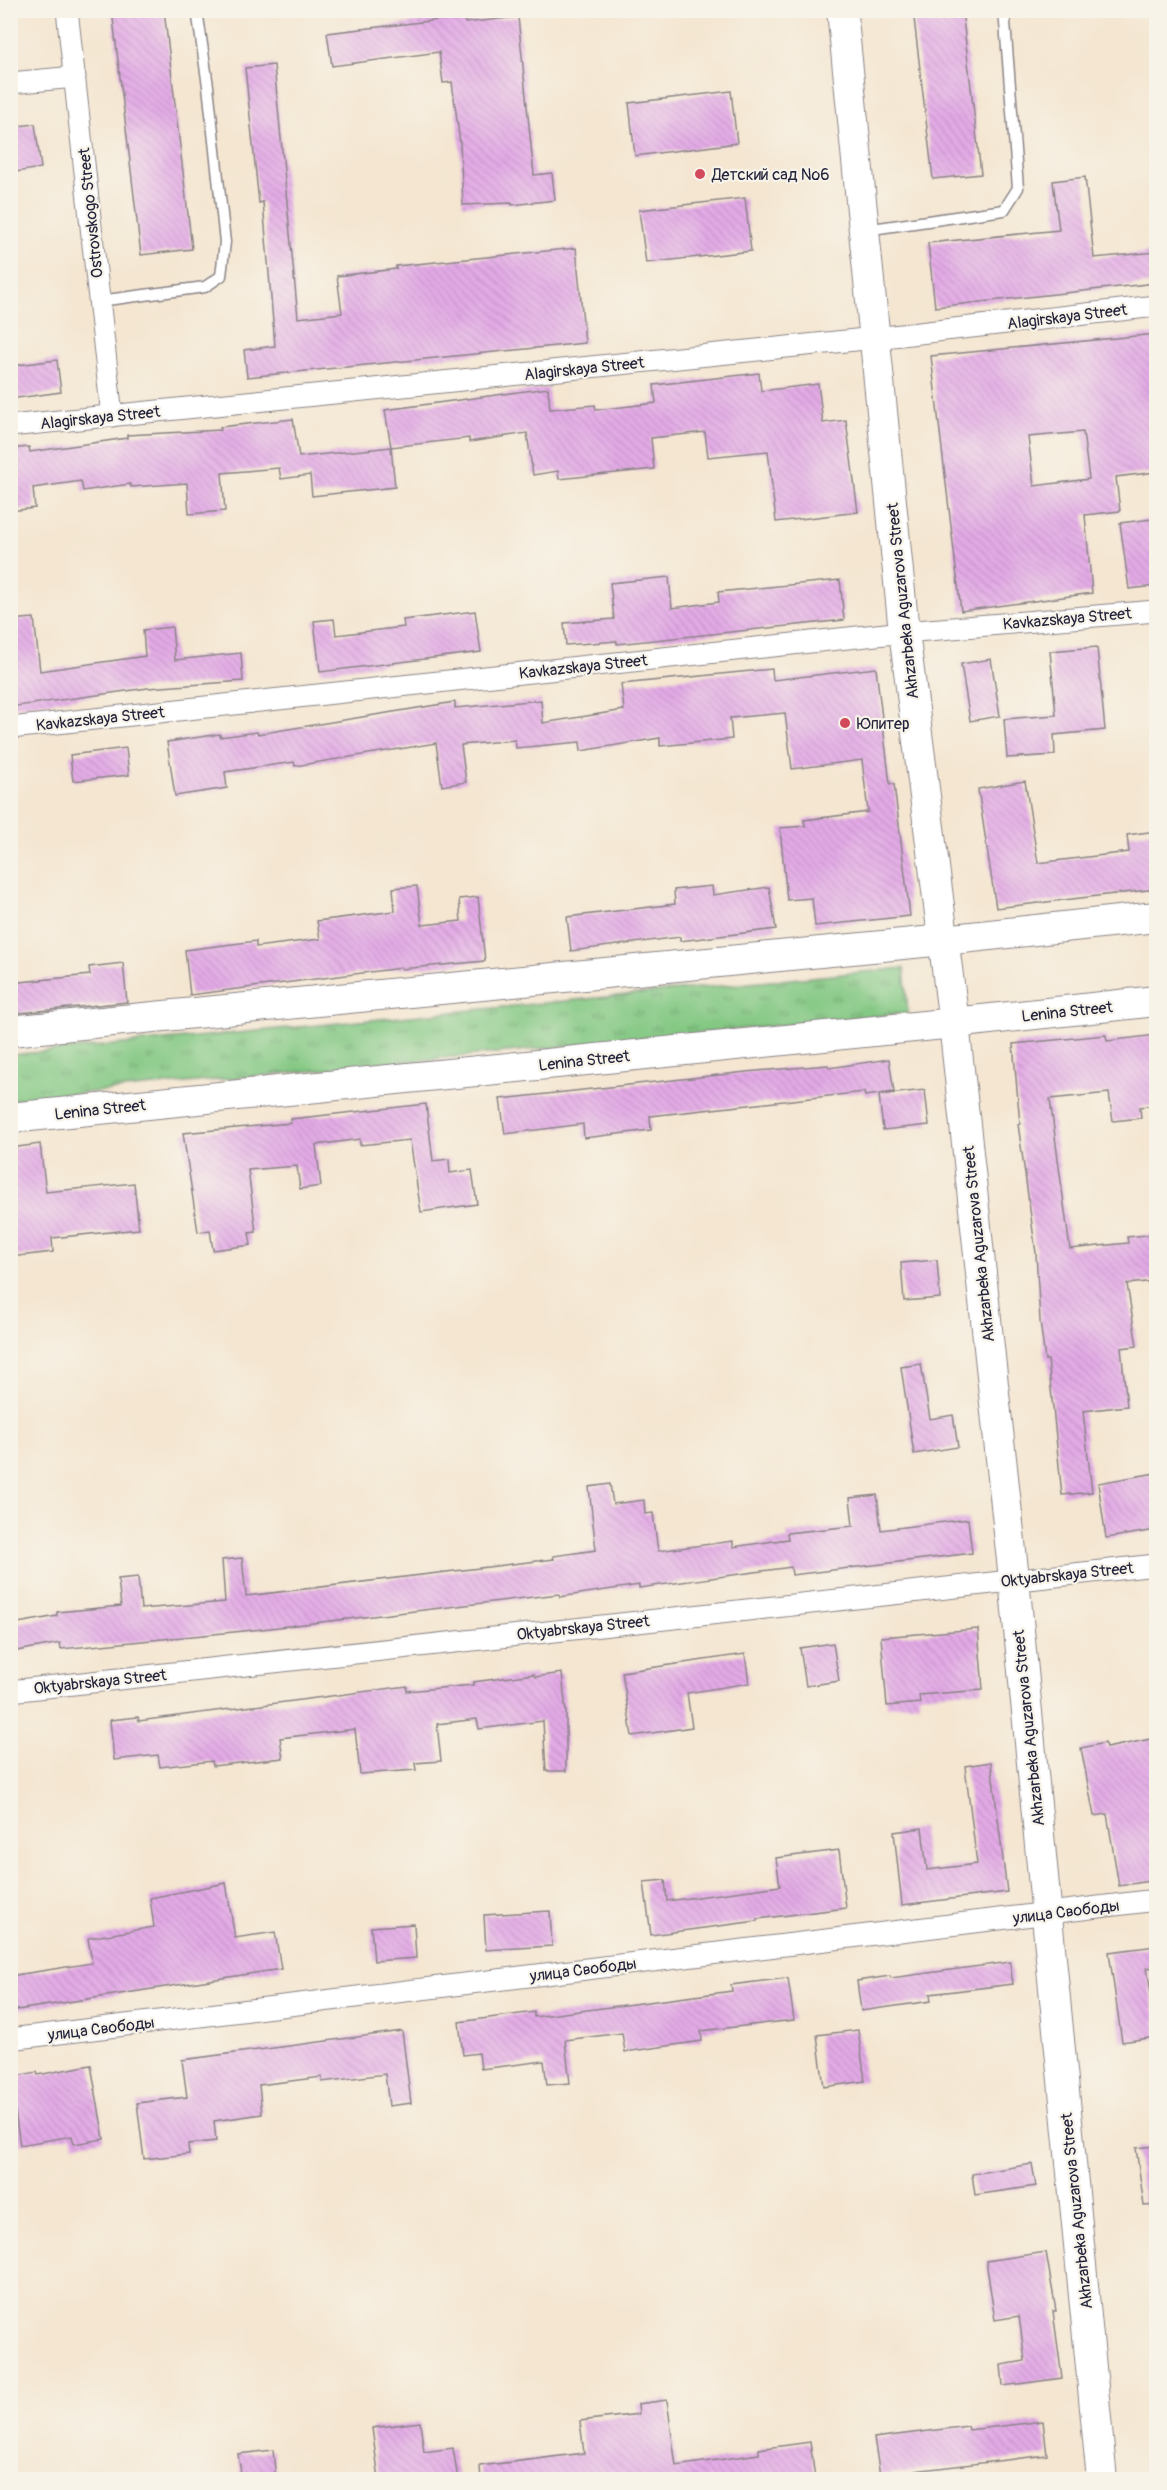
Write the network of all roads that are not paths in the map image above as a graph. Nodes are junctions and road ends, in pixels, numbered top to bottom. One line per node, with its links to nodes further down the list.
1 (67, 10): 5 (street, Ostrovskogo Street)
2 (197, 10): 8 (lane)
3 (842, 10): 7 (street, Akhzarbeka Aguzarova Street)
4 (1004, 10): 7 (lane)
5 (75, 76): 6 (street); 8 (street, Ostrovskogo Street)
6 (10, 83)
7 (864, 230): 10 (street, Akhzarbeka Aguzarova Street)
8 (99, 301): 11 (street, Ostrovskogo Street)
9 (1156, 306): 10 (street, Alagirskaya Street)
10 (875, 338): 11 (street, Alagirskaya Street); 14 (street, Akhzarbeka Aguzarova Street)
11 (112, 416): 12 (street, Alagirskaya Street)
12 (10, 426)
13 (1156, 611): 14 (street, Kavkazskaya Street)
14 (904, 632): 15 (street, Kavkazskaya Street); 17 (street, Akhzarbeka Aguzarova Street)
15 (10, 728)
16 (1156, 917): 17 (street)
17 (944, 940): 19 (street, Akhzarbeka Aguzarova Street); 20 (street)
18 (1156, 1000): 19 (street, Lenina Street)
19 (954, 1023): 21 (street, Lenina Street); 23 (street, Akhzarbeka Aguzarova Street)
20 (10, 1031)
21 (10, 1118)
22 (1156, 1565): 23 (street, Oktyabrskaya Street)
23 (1014, 1579): 24 (street, Oktyabrskaya Street); 26 (street, Akhzarbeka Aguzarova Street)
24 (10, 1691)
25 (1156, 1900): 26 (street, улица Свободы)
26 (1047, 1913): 27 (street, улица Свободы); 28 (street, Akhzarbeka Aguzarova Street)
27 (10, 2039)
28 (1102, 2480)

